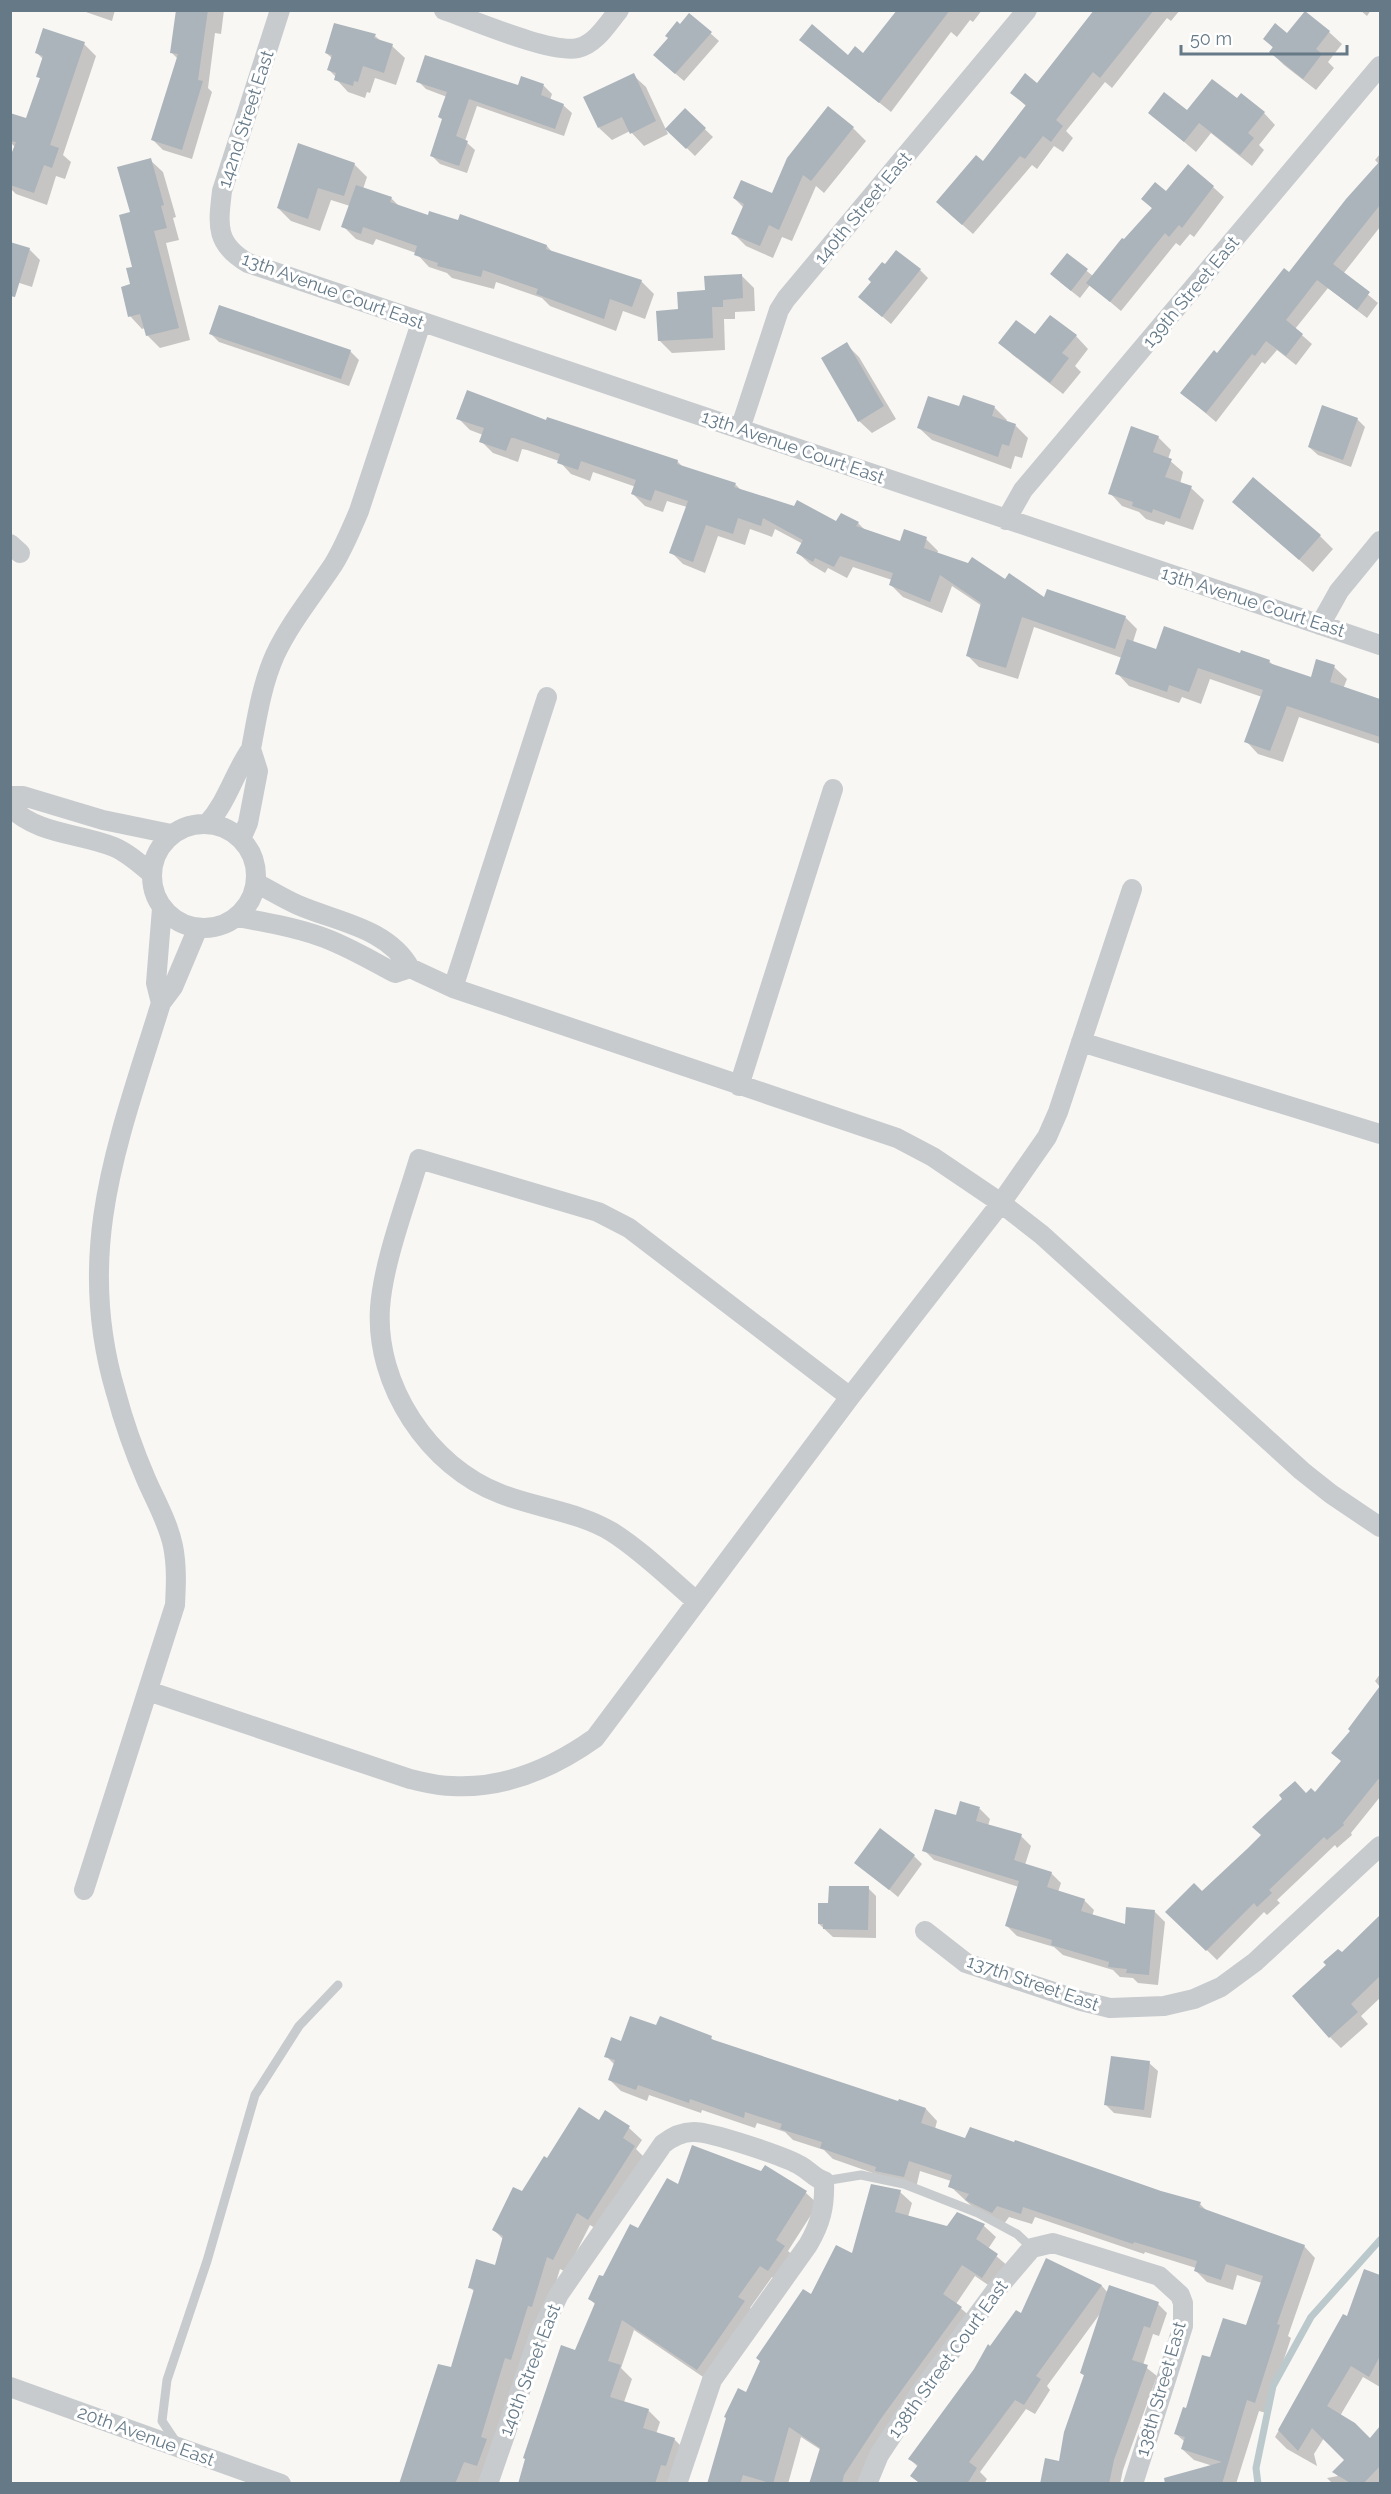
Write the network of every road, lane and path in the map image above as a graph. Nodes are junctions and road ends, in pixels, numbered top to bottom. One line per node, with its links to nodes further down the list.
1 (280, 10): 6 (street, 142nd Street East)
2 (444, 10): 3 (street)
3 (619, 10)
4 (1027, 10): 8 (street, 140th Street East)
5 (1380, 66): 9 (street, 139th Street East)
6 (220, 230): 7 (street, 13th Avenue Court East)
7 (421, 323): 8 (street, 13th Avenue Court East); 14 (street)
8 (740, 429): 9 (street, 13th Avenue Court East)
9 (1006, 520): 11 (street, 13th Avenue Court East)
10 (1380, 541): 11 (street)
11 (1320, 625): 12 (street, 13th Avenue Court East)
12 (1380, 645)
13 (547, 697): 28 (street)
14 (251, 748): 18 (street); 20 (street)
15 (833, 789): 31 (street)
16 (10, 796): 19 (street)
17 (10, 807): 21 (street)
18 (207, 824): 19 (street); 20 (street)
19 (171, 834): 21 (street)
20 (241, 839): 22 (street)
21 (152, 874): 24 (street)
22 (256, 883): 25 (street); 27 (street)
23 (1132, 889): 30 (street)
24 (162, 908): 26 (street); 29 (street)
25 (237, 917): 26 (street); 27 (street)
26 (197, 930): 29 (street)
27 (410, 968): 28 (street)
28 (453, 988): 31 (street)
29 (161, 1003): 37 (street)
30 (1081, 1042): 32 (street); 33 (street)
31 (739, 1086): 33 (street)
32 (1380, 1134)
33 (1001, 1203): 34 (street); 35 (street)
34 (850, 1397): 36 (street); 36 (street)
35 (1380, 1527)
36 (696, 1601): 37 (street)
37 (148, 1691): 39 (street)
38 (1380, 1846): 40 (street, 137th Street East)
39 (84, 1890)
40 (925, 1931)
41 (338, 1985): 45 (lane)
42 (824, 2181): 43 (lane); 47 (street, 140th Street East); 48 (street)
43 (1036, 2248): 49 (street, 138th Street Court East); 50 (street, 138th Street East)
44 (10, 2387): 45 (street, 20th Avenue East)
45 (181, 2449): 46 (street, 20th Avenue East)
46 (281, 2484)
47 (488, 2484)
48 (676, 2484)
49 (867, 2484)
50 (1133, 2484)

